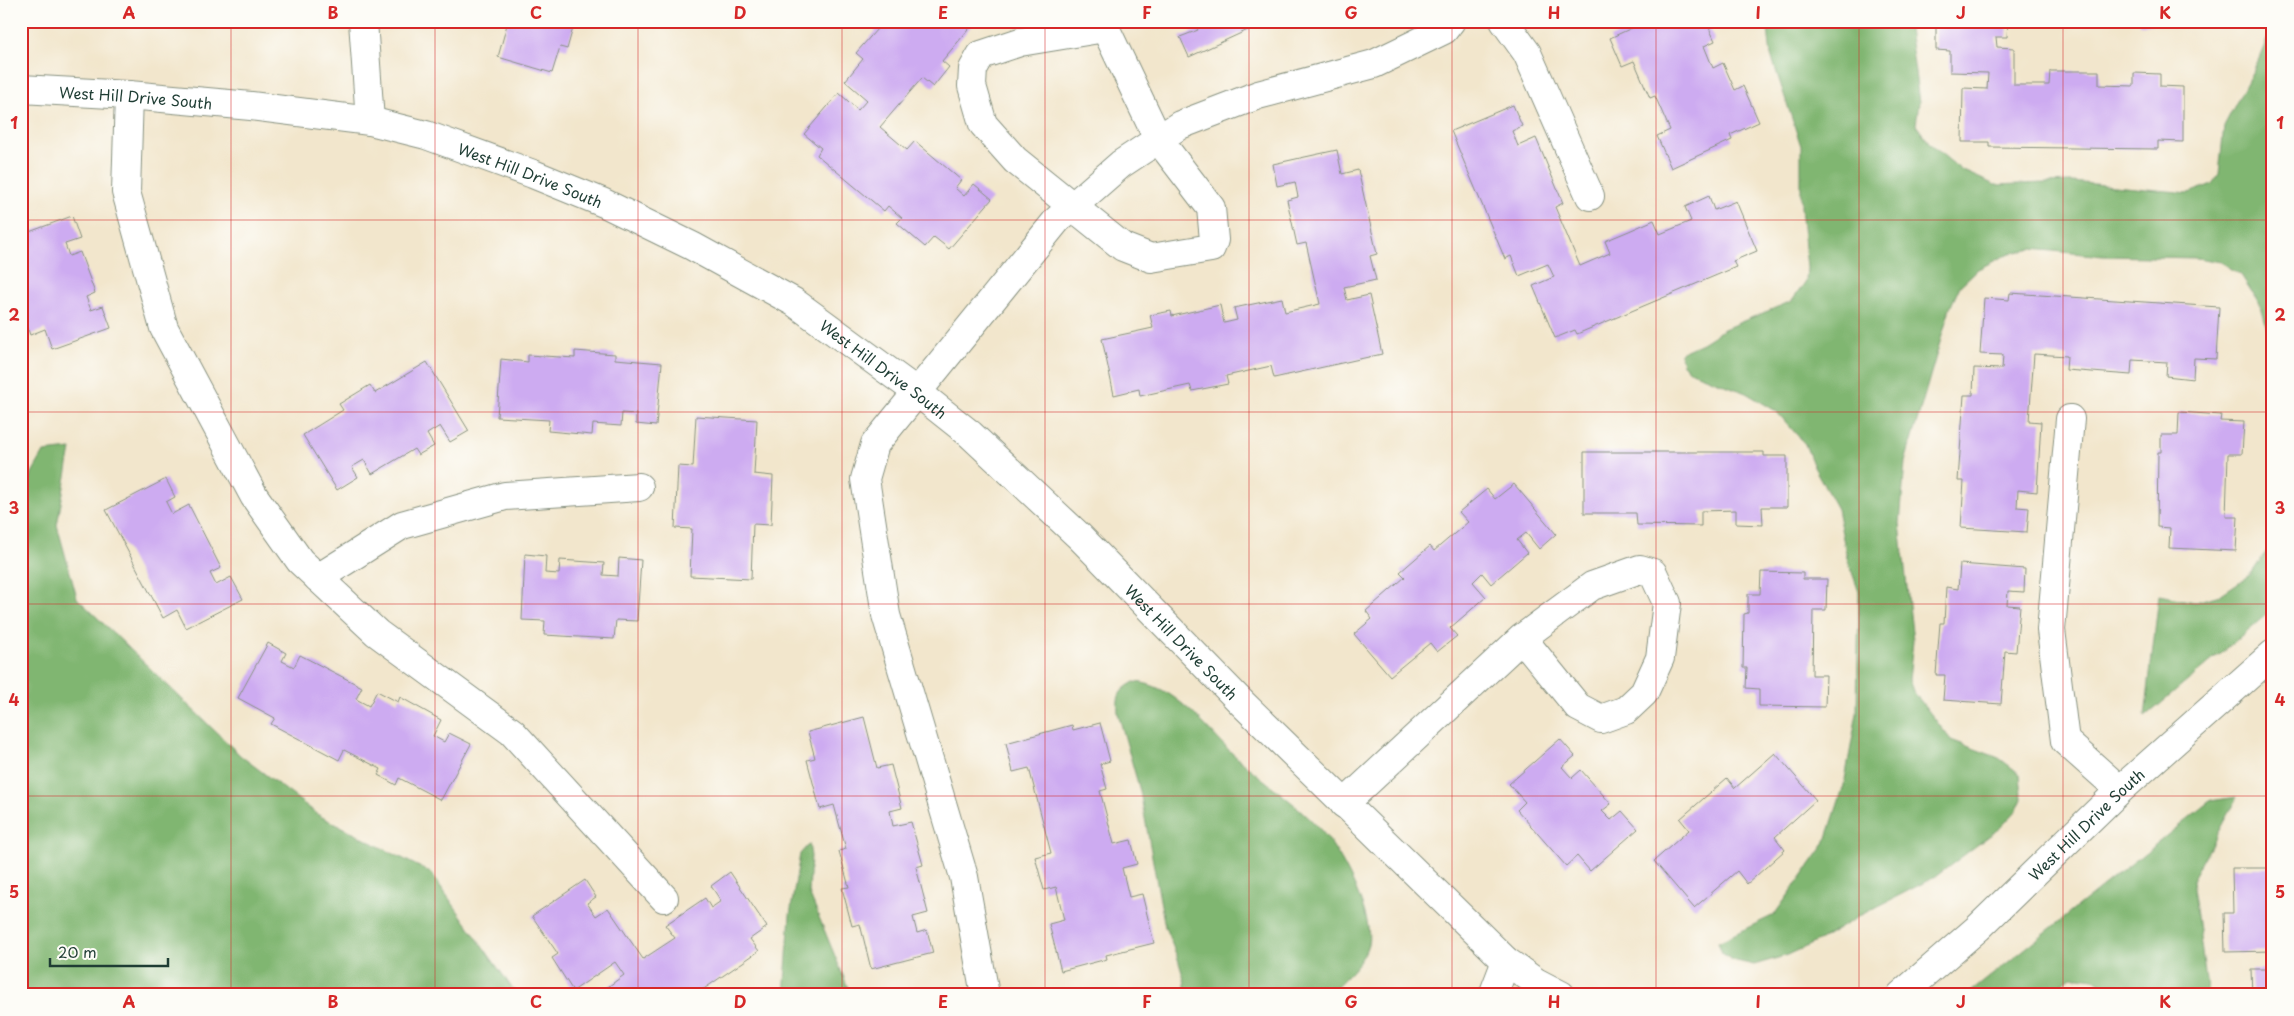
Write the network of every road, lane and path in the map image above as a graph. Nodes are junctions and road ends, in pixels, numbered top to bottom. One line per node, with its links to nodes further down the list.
1 (363, 21): 7 (street)
2 (1451, 21): 8 (street)
3 (1504, 21): 9 (street)
4 (1104, 25): 8 (street); 10 (street)
5 (21, 89): 6 (street, West Hill Drive South)
6 (129, 94): 7 (street, West Hill Drive South); 14 (street)
7 (370, 121): 11 (street, West Hill Drive South)
8 (1158, 139): 10 (street); 10 (street)
9 (1590, 196)
10 (1073, 206): 11 (street)
11 (917, 392): 18 (street, West Hill Drive South); 21 (street)
12 (2070, 420): 17 (street)
13 (639, 488): 14 (street)
14 (318, 578): 19 (street)
15 (1522, 638): 15 (street); 18 (street)
16 (2273, 654): 17 (street, West Hill Drive South)
17 (2120, 790): 24 (street, West Hill Drive South)
18 (1344, 804): 20 (street, West Hill Drive South)
19 (664, 898)
20 (1506, 961): 22 (street); 23 (street, West Hill Drive South)
21 (985, 995)
22 (1493, 995)
23 (1561, 995)
24 (1901, 995)

